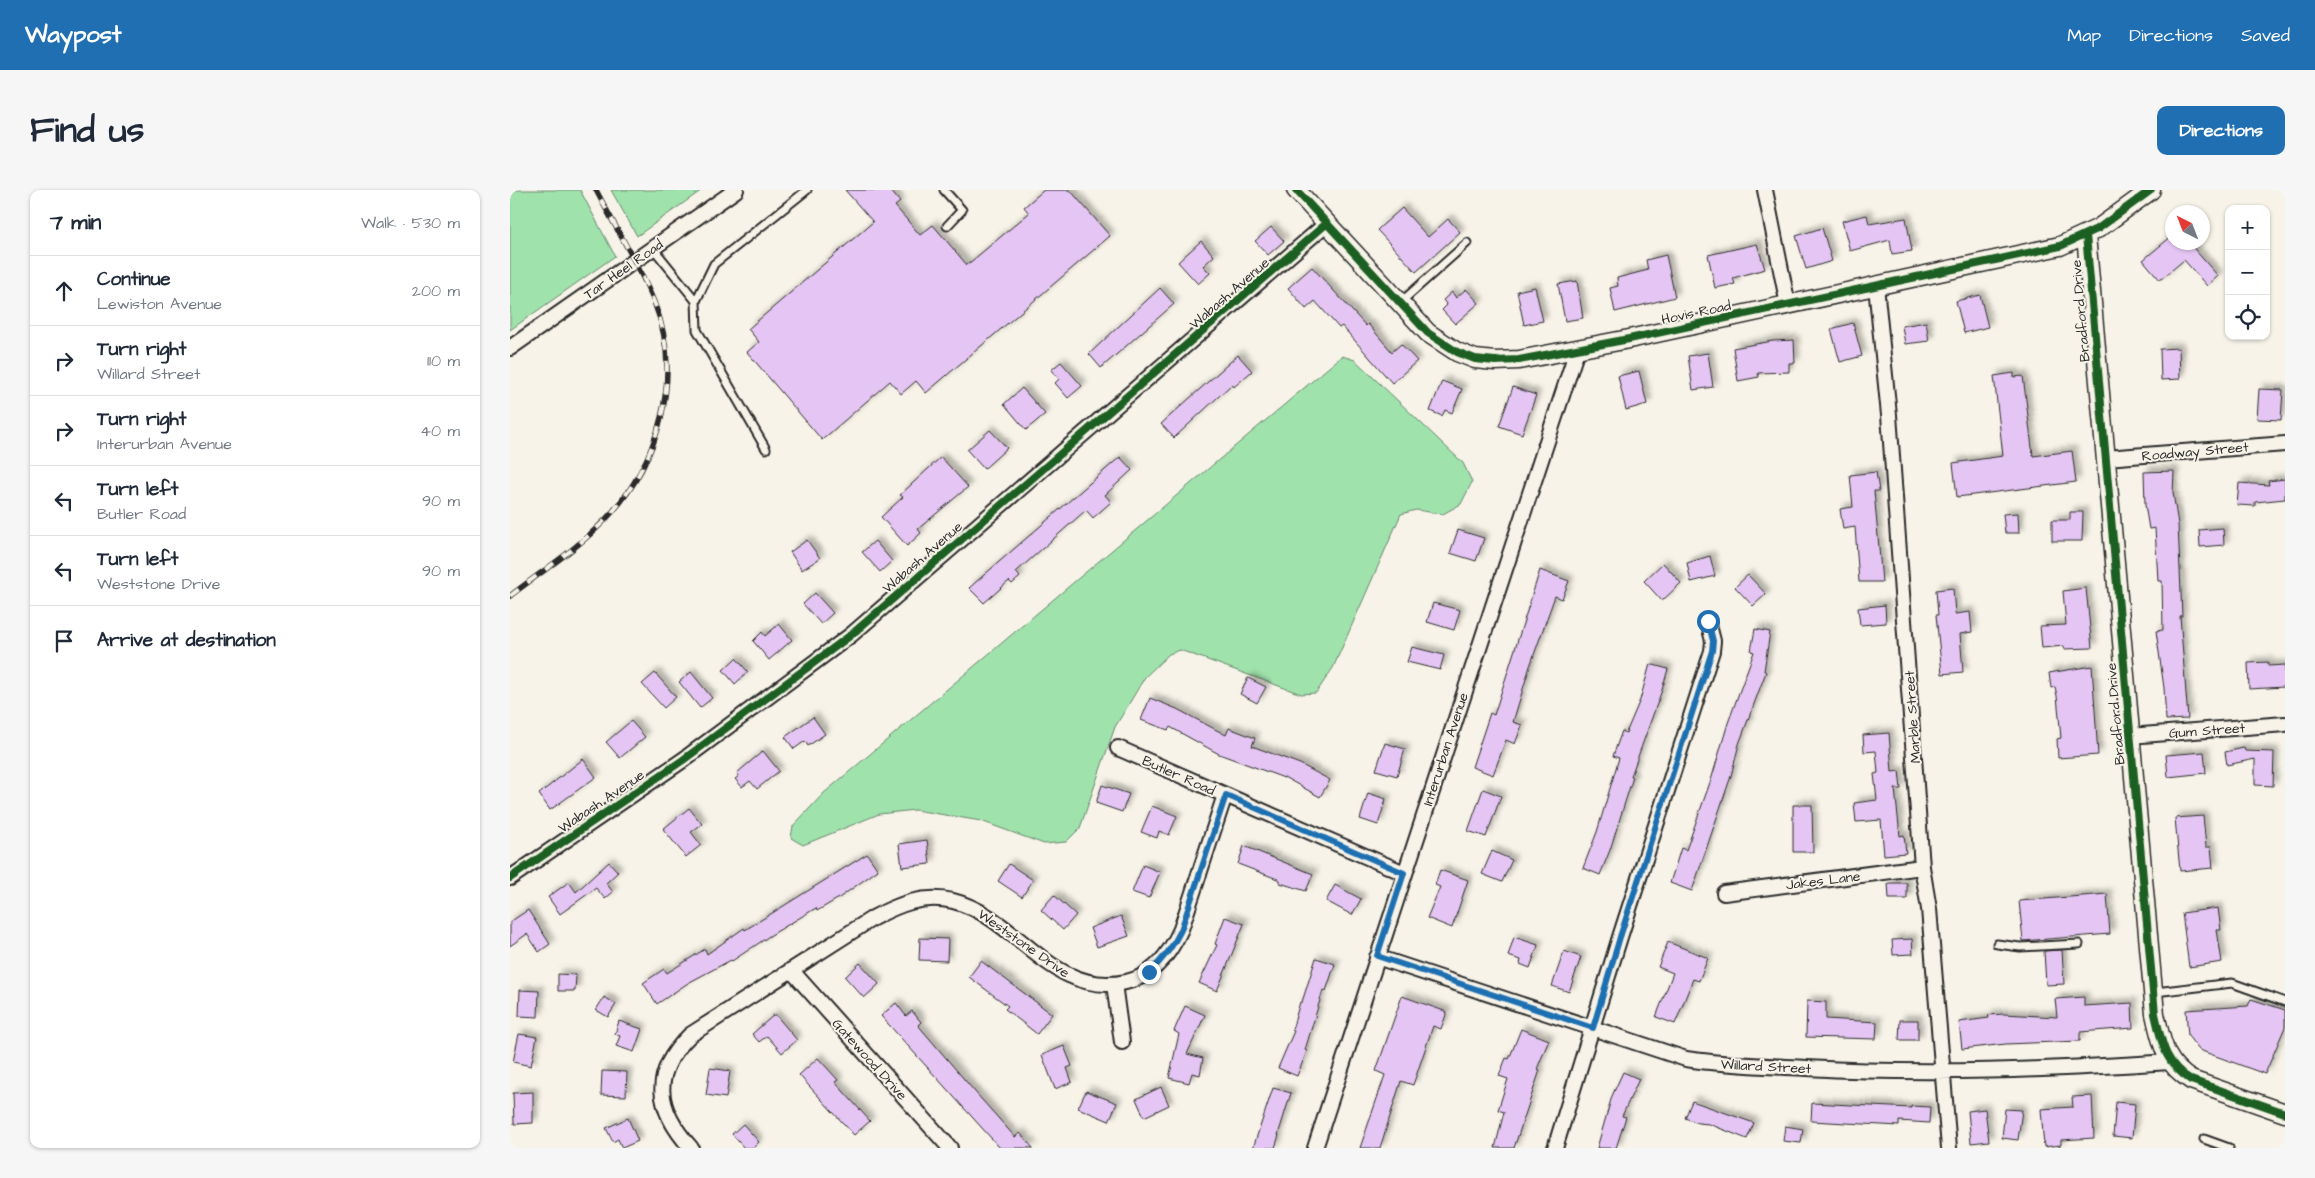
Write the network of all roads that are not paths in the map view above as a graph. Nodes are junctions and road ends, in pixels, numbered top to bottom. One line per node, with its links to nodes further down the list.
1 (736, 190): 11 (street, Tar Heel Road)
2 (807, 190): 13 (lane)
3 (944, 190): 8 (lane)
4 (1296, 190): 7 (street, Hovis Road)
5 (1765, 190): 15 (street)
6 (2151, 190): 9 (street, Hovis Road)
7 (1326, 224): 14 (street, Hovis Road); 28 (street, Wabash Avenue)
8 (946, 226)
9 (2086, 235): 12 (street, Hovis Road); 20 (street, Bradford Drive)
10 (1468, 243): 14 (lane)
11 (653, 248): 13 (lane); 16 (street, Tar Heel Road)
12 (1876, 286): 15 (street, Hovis Road); 26 (street, Marble Street)
13 (696, 301): 19 (lane)
14 (1398, 303): 17 (street, Hovis Road)
15 (1788, 305): 17 (street, Hovis Road)
16 (510, 348)
17 (1577, 350): 27 (street, Interurban Avenue)
18 (2285, 444): 20 (street, Roadway Street)
19 (766, 449)
20 (2106, 458): 23 (street, Bradford Drive)
21 (1708, 621): 37 (street)
22 (2285, 724): 23 (street, Gum Street)
23 (2130, 736): 35 (street, Bradford Drive)
24 (1118, 748): 25 (street, Butler Road)
25 (1226, 795): 27 (street, Butler Road); 34 (street, Weststone Drive)
26 (1922, 867): 29 (street, Jakes Lane); 40 (street, Marble Street)
27 (1404, 873): 32 (street, Interurban Avenue)
28 (510, 878)
29 (1724, 893)
30 (1997, 944): 31 (lane)
31 (2079, 944)
32 (1377, 956): 37 (street, Willard Street); 45 (street, Interurban Avenue)
33 (791, 970): 34 (street, Weststone Drive); 43 (street, Weststone Drive); 44 (street, Gatewood Drive)
34 (1114, 984): 38 (street)
35 (2152, 992): 36 (lane); 39 (street, Bradford Drive)
36 (2285, 1002)
37 (1593, 1028): 40 (street, Willard Street); 46 (street)
38 (1122, 1042)
39 (2170, 1062): 40 (street, Willard Street); 41 (street, Bradford Drive)
40 (1944, 1073): 47 (street, Marble Street)
41 (2285, 1113)
42 (2204, 1139): 48 (lane)
43 (691, 1148)
44 (950, 1148)
45 (1315, 1148)
46 (1555, 1148)
47 (1949, 1148)
48 (2229, 1148)

